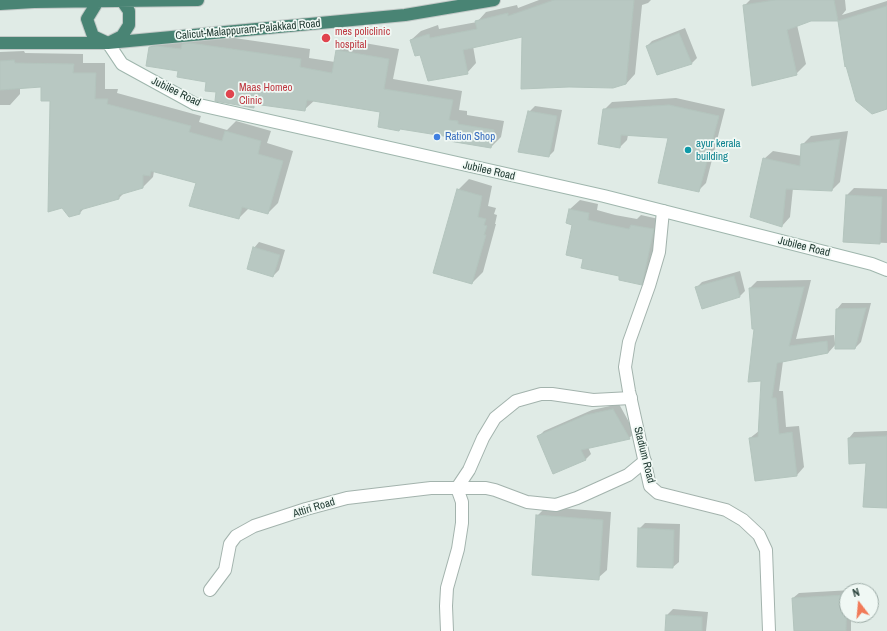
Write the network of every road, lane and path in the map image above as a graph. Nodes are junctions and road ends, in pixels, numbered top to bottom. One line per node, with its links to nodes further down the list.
1 (198, 0): 5 (highway)
2 (494, 0): 8 (highway, Calicut-Malappuram-Palakkad Road)
3 (34, 1): 4 (highway); 6 (highway)
4 (98, 1): 5 (highway); 8 (highway)
5 (122, 1): 8 (highway)
6 (0, 4)
7 (0, 43): 8 (highway, Calicut-Malappuram-Palakkad Road)
8 (108, 43): 9 (street, Jubilee Road)
9 (663, 211): 10 (street, Jubilee Road); 11 (street, Stadium Road)
10 (887, 270)
11 (631, 398): 12 (street, Stadium Road); 13 (street)
12 (645, 462): 13 (street, Attiri Road); 16 (street, Stadium Road)
13 (457, 488): 14 (street, Attiri Road); 15 (street)
14 (210, 590)
15 (447, 631)
16 (768, 631)

